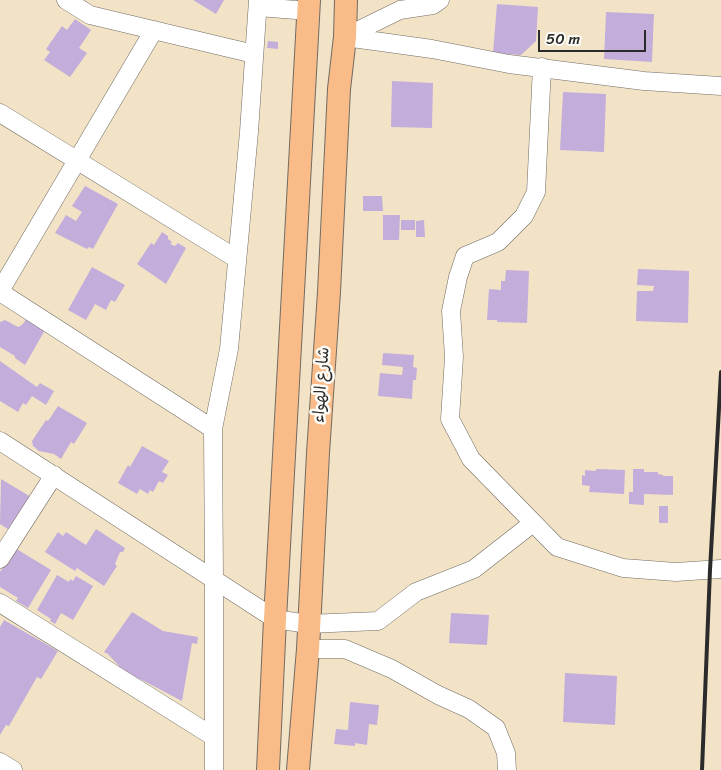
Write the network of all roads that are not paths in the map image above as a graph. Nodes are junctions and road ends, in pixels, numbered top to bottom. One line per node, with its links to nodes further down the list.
1 (66, 0): 7 (street)
2 (101, 0): 7 (street)
3 (346, 0): 9 (main road, شارع الهواء)
4 (440, 0): 9 (street)
5 (258, 3): 6 (street); 10 (street)
6 (309, 5): 25 (main road, شارع الهواء)
7 (90, 15): 8 (street)
8 (154, 30): 10 (street); 14 (street)
9 (344, 37): 11 (street); 26 (main road, شارع الهواء)
10 (254, 54): 15 (street)
11 (542, 67): 12 (street); 20 (street)
12 (721, 86)
13 (0, 113): 14 (street)
14 (76, 160): 15 (street); 16 (street)
15 (237, 259): 17 (street)
16 (0, 291): 17 (street)
17 (213, 429): 23 (street)
18 (0, 441): 19 (street)
19 (54, 475): 21 (street); 23 (street)
20 (533, 523): 22 (street); 26 (street)
21 (0, 559)
22 (721, 569)
23 (214, 580): 25 (street); 28 (street)
24 (0, 603): 28 (street)
25 (275, 619): 26 (street); 32 (main road, شارع الهواء)
26 (308, 624): 27 (main road, شارع الهواء)
27 (308, 649): 33 (main road, شارع الهواء); 34 (street)
28 (214, 737): 31 (street)
29 (0, 762): 30 (street)
30 (13, 770)
31 (214, 770)
32 (268, 770)
33 (298, 770)
34 (508, 770)

